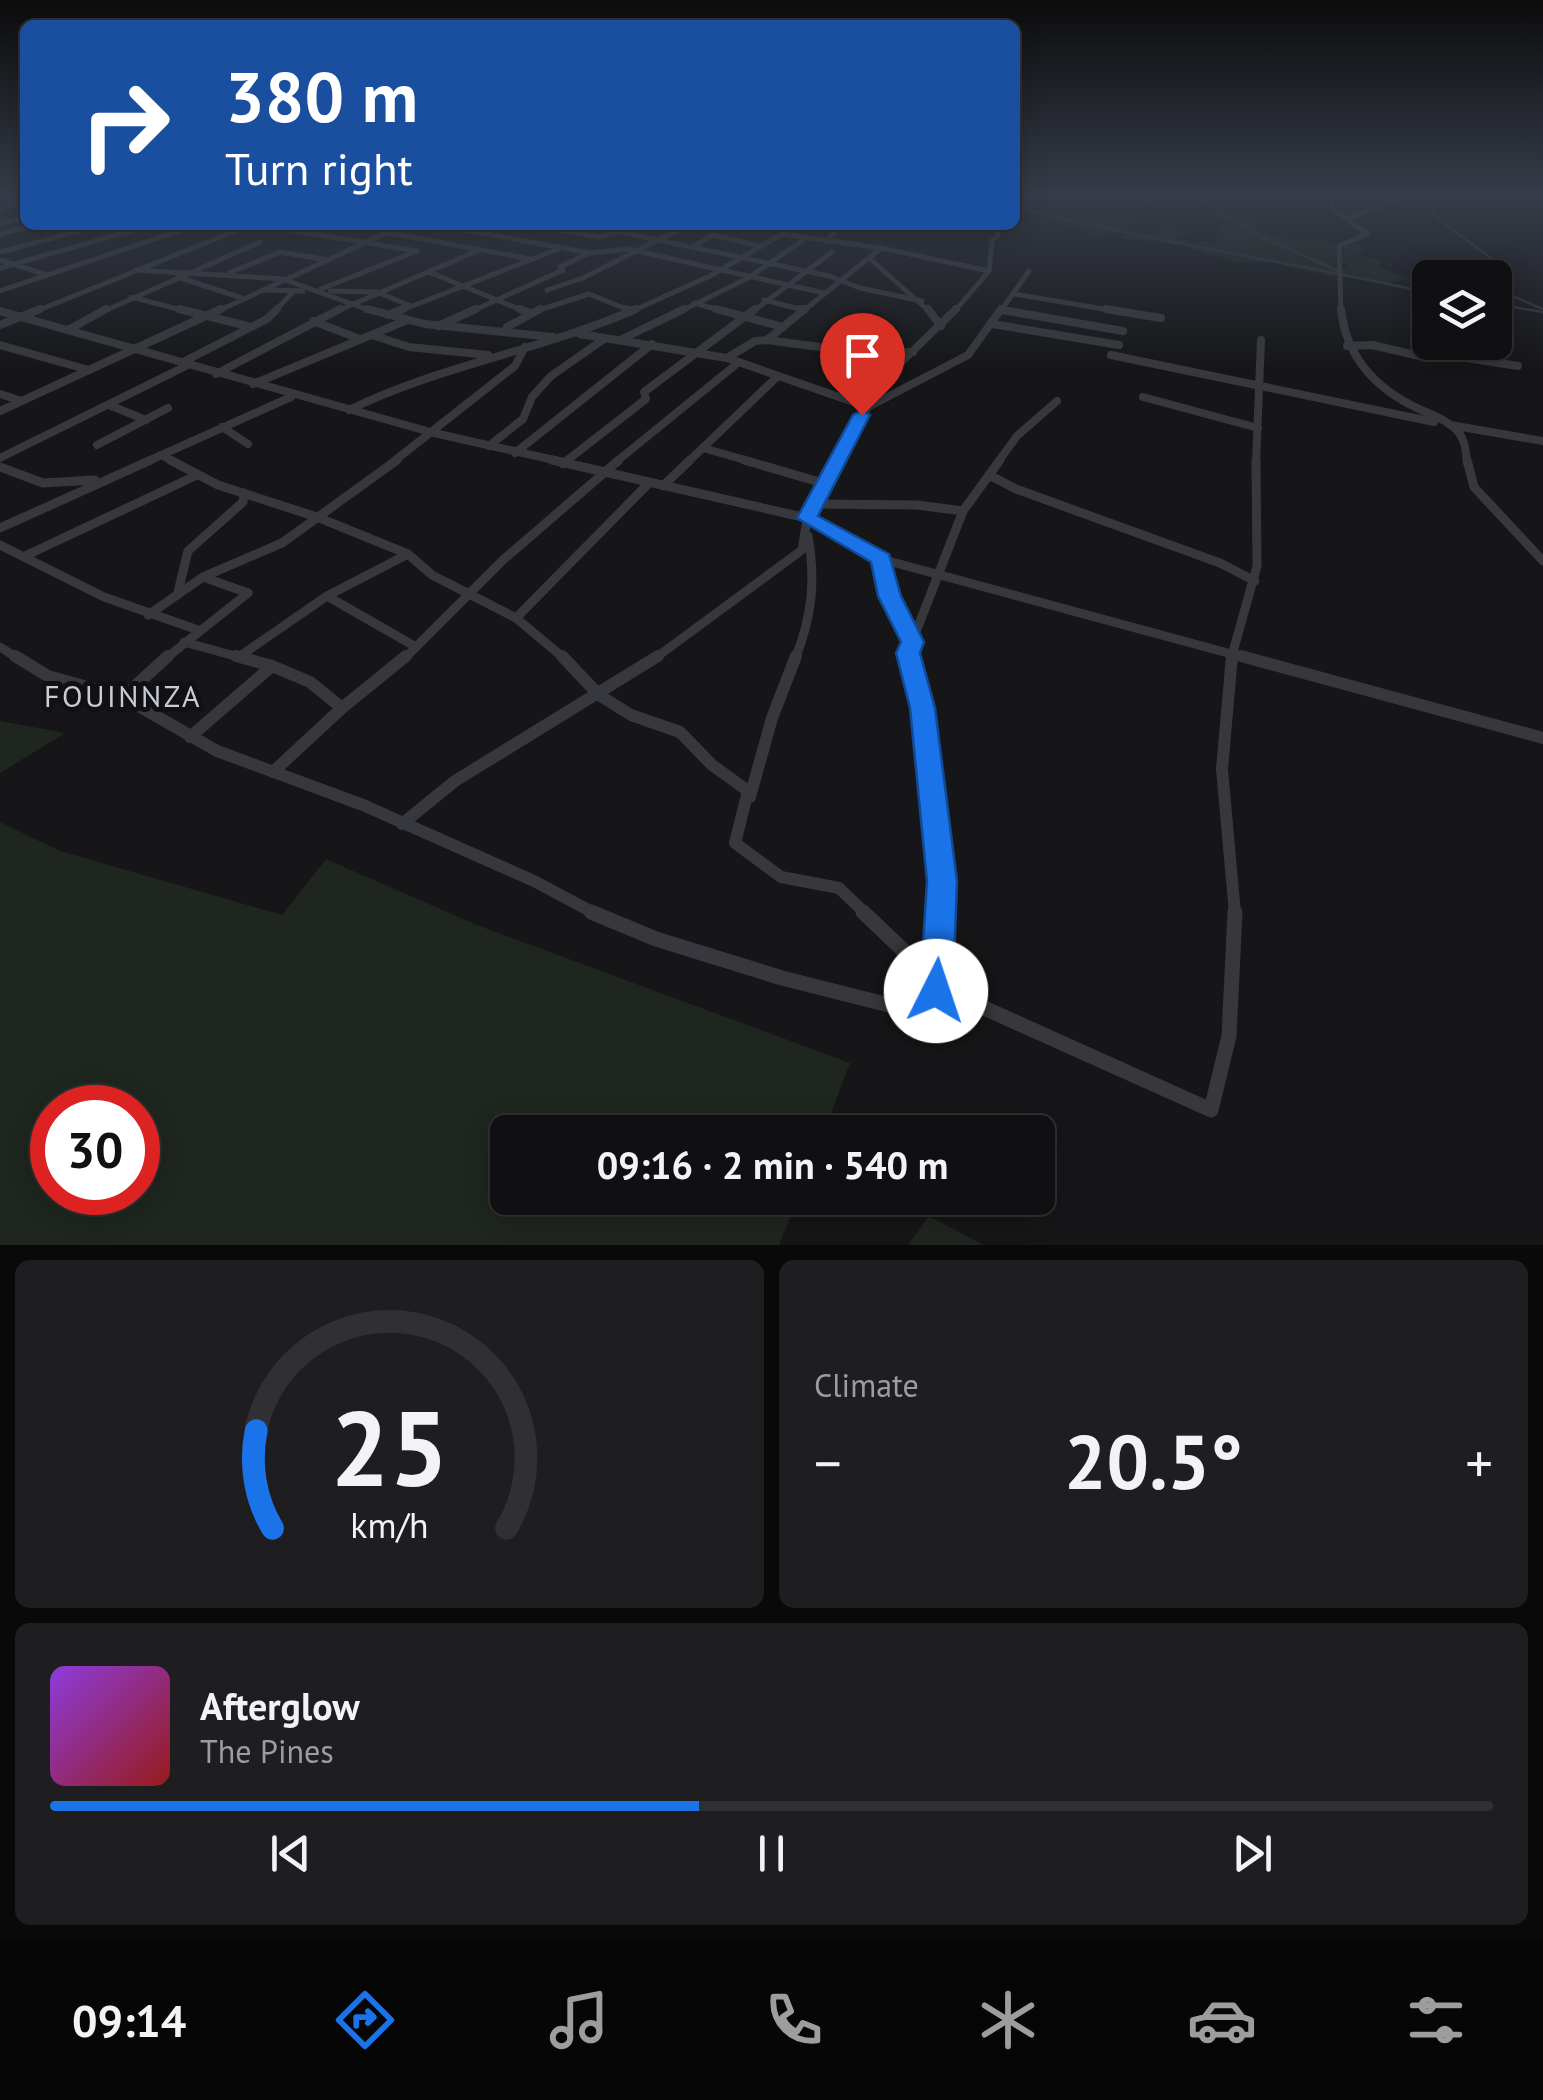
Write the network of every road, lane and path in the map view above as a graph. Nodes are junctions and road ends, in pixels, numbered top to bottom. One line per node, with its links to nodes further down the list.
1 (51, 252): 33 (street)
2 (117, 252): 43 (street)
3 (180, 252): 35 (street)
4 (236, 252): 44 (street)
5 (280, 252): 42 (street)
6 (281, 252): 30 (street)
7 (344, 252): 30 (street)
8 (414, 252): 55 (street)
9 (473, 252): 41 (street)
10 (492, 252): 25 (street)
11 (508, 252): 25 (street)
12 (550, 252): 29 (street)
13 (579, 252): 26 (street)
14 (620, 252): 26 (street)
15 (637, 252): 34 (street)
16 (644, 252): 36 (street)
17 (715, 252): 27 (street)
18 (752, 252): 27 (street)
19 (786, 252): 31 (street)
20 (832, 252): 38 (street)
21 (877, 252): 28 (street)
22 (901, 252): 39 (street)
23 (991, 252): 39 (street)
24 (1340, 252): 101 (street)
25 (504, 254): 29 (street)
26 (588, 254): 34 (street); 48 (street)
27 (742, 258): 31 (street); 36 (street)
28 (870, 258): 47 (street); 65 (street)
29 (532, 259): 37 (street)
30 (328, 260): 46 (street)
31 (770, 263): 38 (street); 45 (street)
32 (0, 264): 33 (street)
33 (12, 264): 43 (street)
34 (610, 265): 53 (street)
35 (136, 270): 44 (street); 74 (street)
36 (720, 270): 45 (street); 72 (street)
37 (500, 271): 48 (street); 49 (street)
38 (805, 271): 47 (street); 50 (street)
39 (989, 271): 82 (street)
40 (1029, 271): 58 (street)
41 (428, 272): 49 (street); 56 (street)
42 (228, 274): 44 (street); 46 (street)
43 (48, 275): 54 (street)
44 (177, 277): 59 (street); 60 (street)
45 (748, 278): 50 (street); 66 (street)
46 (285, 279): 51 (street); 55 (street)
47 (843, 280): 57 (street); 65 (street)
48 (532, 284): 53 (street); 61 (street)
49 (464, 286): 61 (street); 67 (street)
50 (785, 286): 57 (street); 63 (street)
51 (262, 290): 52 (street); 60 (street)
52 (294, 290): 55 (street); 83 (street)
53 (548, 290): 62 (street)
54 (0, 291)
55 (315, 291): 56 (street); 64 (street)
56 (377, 292): 64 (street); 67 (street)
57 (824, 293): 69 (street)
58 (1014, 294): 70 (street); 77 (street)
59 (130, 296): 75 (street); 87 (street)
60 (243, 299): 75 (street)
61 (498, 299): 71 (street); 84 (street)
62 (572, 300): 71 (street); 72 (street)
63 (764, 300): 69 (street); 76 (street)
64 (351, 302): 73 (street); 78 (street)
65 (922, 302): 82 (street)
66 (694, 304): 76 (street); 94 (street)
67 (412, 306): 73 (street)
68 (0, 310): 74 (street)
69 (804, 310): 85 (street)
70 (1002, 310): 81 (street); 88 (street)
71 (530, 312): 86 (street)
72 (630, 312): 89 (street)
73 (387, 315): 79 (street)
74 (20, 316): 80 (street); 87 (street)
75 (206, 316): 83 (street); 102 (street)
76 (742, 317): 85 (street); 103 (street)
77 (1161, 318)
78 (314, 321): 93 (street); 112 (street)
79 (405, 321): 84 (street); 90 (street)
80 (0, 324)
81 (992, 324): 98 (street); 122 (street)
82 (940, 326): 104 (street)
83 (251, 327): 109 (street)
84 (435, 327): 86 (street)
85 (782, 327): 95 (street)
86 (505, 328): 91 (street)
87 (67, 330): 102 (street)
88 (1123, 331)
89 (577, 334): 91 (street); 92 (street)
90 (371, 335): 93 (street); 106 (street)
91 (559, 338): 100 (street)
92 (605, 338): 94 (street); 134 (street)
93 (360, 340): 114 (street)
94 (622, 340): 97 (street)
95 (768, 340): 104 (street); 107 (street)
96 (1261, 340): 115 (street)
97 (652, 343): 103 (street); 136 (street)
98 (1119, 344)
99 (0, 345): 111 (street)
100 (525, 346): 106 (street); 130 (street)
101 (1347, 346): 110 (street); 127 (street)
102 (132, 349): 109 (street); 111 (street)
103 (696, 352): 107 (street); 139 (street)
104 (913, 352): 122 (street)
105 (1111, 355): 115 (street)
106 (497, 356): 124 (street)
107 (727, 358): 108 (street)
108 (740, 362): 113 (street); 141 (street)
109 (184, 364): 112 (street); 121 (street)
110 (1518, 366)
111 (89, 370): 120 (street)
112 (216, 374): 114 (street)
113 (778, 376): 122 (street); 135 (street)
114 (252, 384): 117 (street)
115 (1260, 386): 127 (street); 129 (street)
116 (0, 394): 120 (street)
117 (292, 396): 124 (street); 128 (street)
118 (1142, 397): 129 (street)
119 (1057, 400): 142 (street)
120 (22, 401): 125 (street)
121 (109, 405): 126 (street); 138 (street)
122 (864, 405): 146 (street)
123 (168, 408): 126 (street)
124 (350, 410): 130 (street)
125 (0, 411)
126 (146, 420): 133 (street)
127 (1445, 424): 131 (street); 158 (street)
128 (222, 427): 132 (street); 137 (street)
129 (1258, 428): 161 (street)
130 (434, 433): 134 (street); 151 (street)
131 (1543, 441)
132 (248, 444)
133 (97, 445)
134 (488, 446): 136 (street)
135 (702, 448): 146 (street); 147 (street)
136 (515, 453): 139 (street)
137 (161, 455): 143 (street); 144 (street)
138 (0, 458)
139 (564, 464): 141 (street)
140 (0, 466): 144 (street)
141 (603, 473): 145 (street); 162 (street)
142 (989, 475): 150 (street); 161 (street)
143 (195, 476): 148 (street); 156 (street)
144 (111, 477): 153 (street)
145 (649, 483): 147 (street); 166 (street)
146 (826, 484): 149 (street)
147 (663, 486): 152 (street)
148 (244, 494): 151 (street); 163 (street)
149 (814, 504): 150 (street); 152 (street)
150 (963, 510): 159 (street)
151 (318, 516): 155 (street); 160 (street)
152 (807, 525): 157 (street); 175 (street); 181 (street)
153 (0, 528)
154 (0, 545): 156 (street)
155 (408, 554): 162 (street); 164 (street)
156 (25, 556): 165 (street)
157 (881, 558): 159 (street); 169 (street)
158 (1543, 561)
159 (938, 572): 169 (street); 172 (street)
160 (203, 577): 163 (street); 167 (street)
161 (1255, 581): 172 (street)
162 (469, 591): 166 (street); 171 (street)
163 (178, 592): 165 (street)
164 (327, 596): 171 (street); 173 (street)
165 (148, 614): 167 (street)
166 (516, 618): 175 (street)
167 (198, 630): 168 (street)
168 (184, 642): 173 (street); 176 (street)
169 (912, 642): 183 (street)
170 (0, 647): 176 (street)
171 (416, 647): 177 (street)
172 (1232, 653): 179 (street); 183 (street)
173 (240, 656): 174 (street)
174 (272, 666): 177 (street); 178 (street)
175 (599, 695): 181 (street); 182 (street)
176 (123, 697): 178 (street)
177 (342, 708): 180 (street)
178 (190, 737): 180 (street)
179 (1543, 738)
180 (274, 772): 182 (street)
181 (747, 807): 183 (street)
182 (402, 824): 183 (street)
183 (936, 991)

